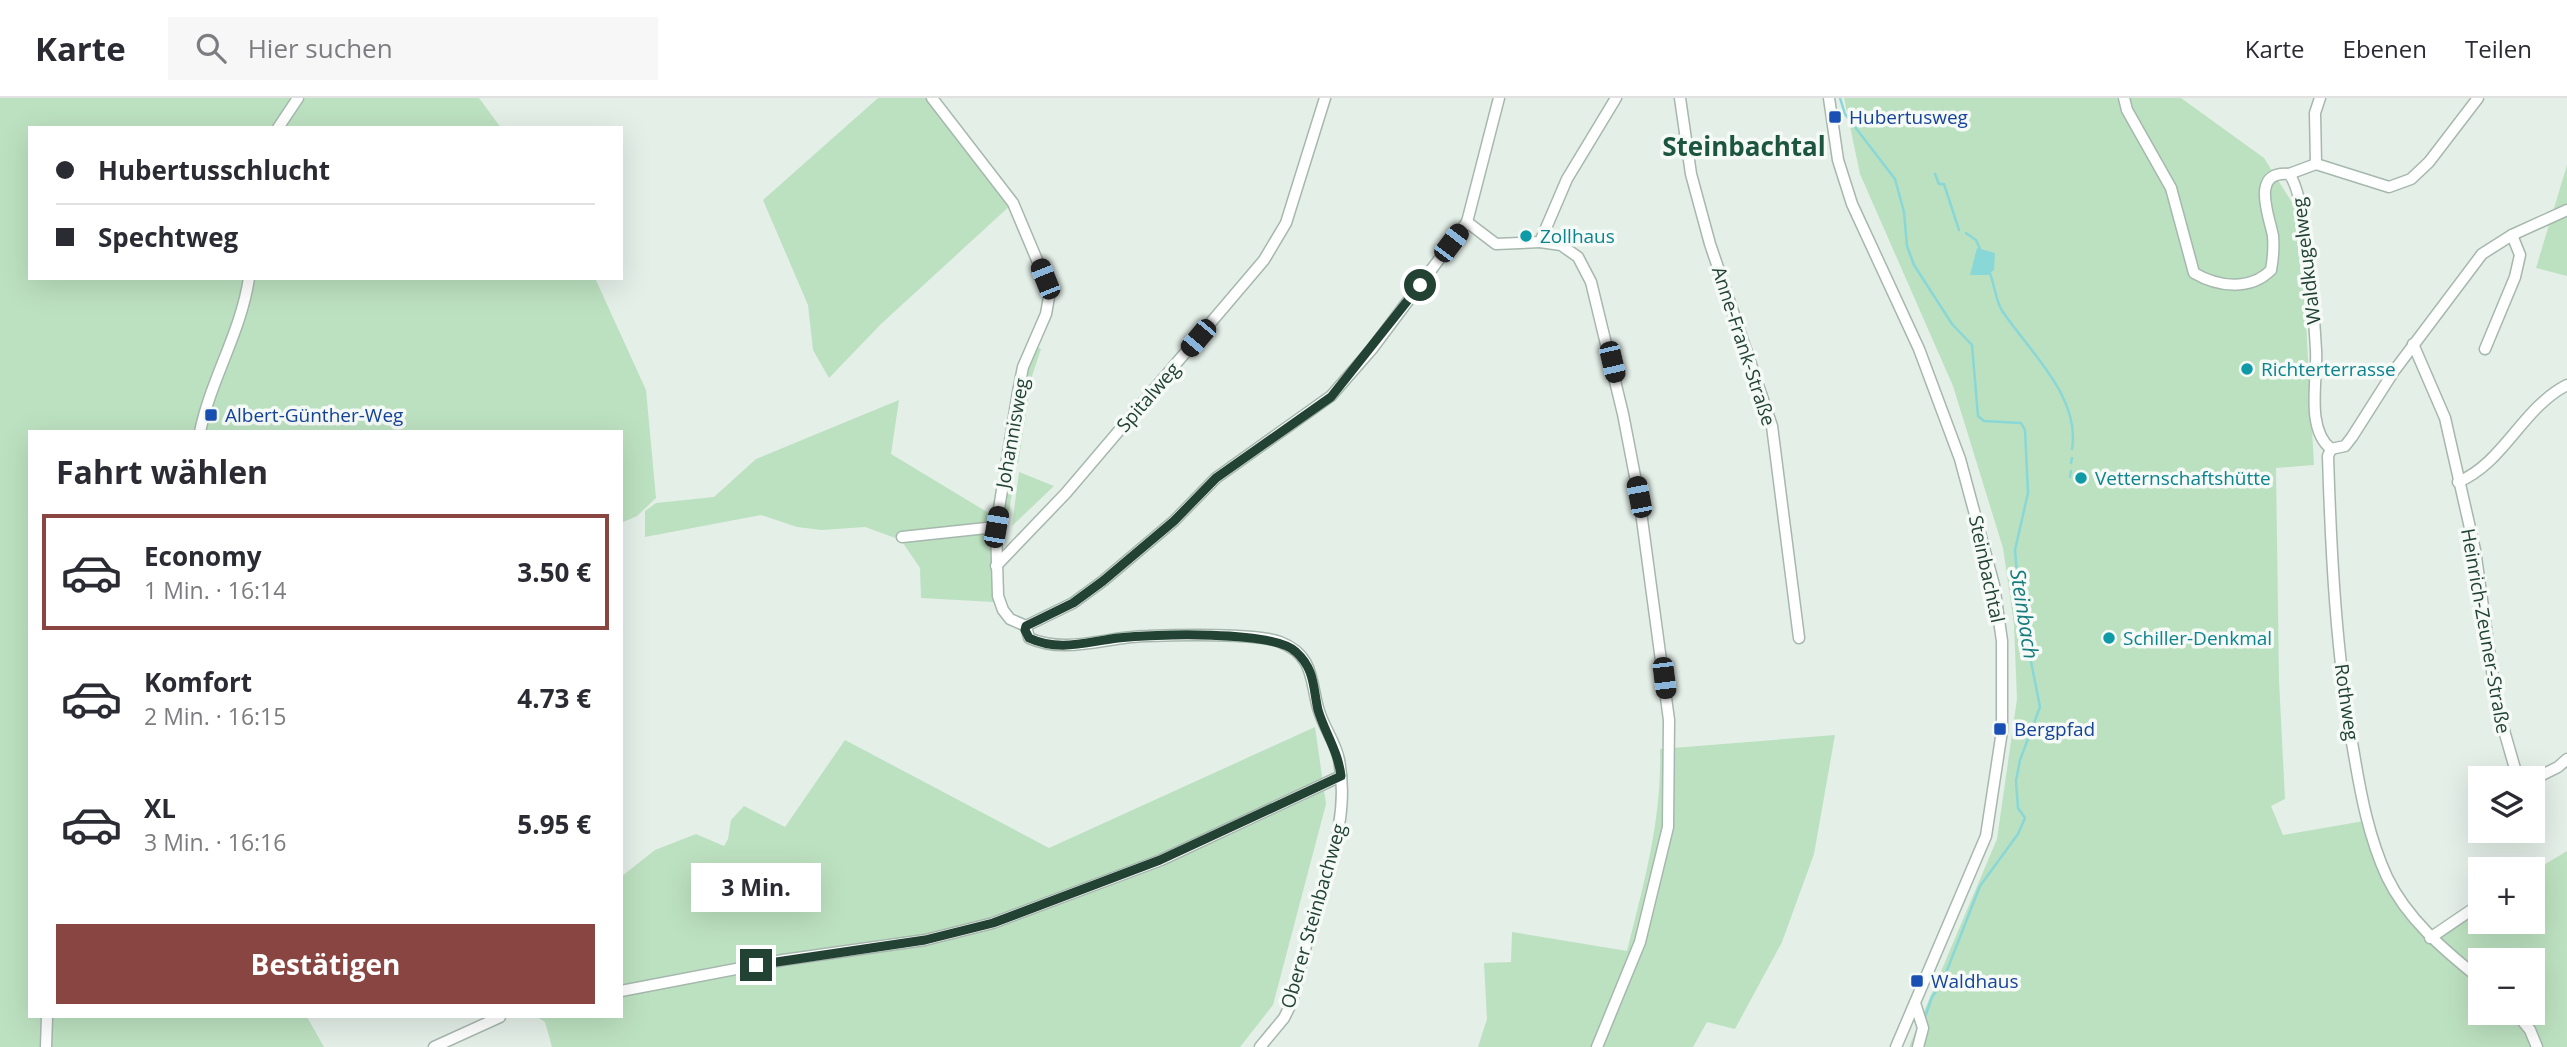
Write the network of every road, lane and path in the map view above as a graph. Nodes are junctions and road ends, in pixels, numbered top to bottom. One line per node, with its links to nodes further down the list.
1 (298, 98): 11 (street)
2 (932, 98): 25 (street, Johannisweg)
3 (1325, 98): 27 (street, Spitalweg)
4 (1499, 98): 15 (street)
5 (1616, 98): 17 (street)
6 (1680, 98): 29 (street, Anne-Frank-Straße)
7 (1829, 98): 38 (street, Steinbachtal)
8 (2124, 98): 13 (street, Waldkugelweg)
9 (2320, 98): 12 (street)
10 (2478, 98): 12 (street)
11 (279, 126)
12 (2316, 164): 13 (street)
13 (2288, 174): 23 (street, Waldkugelweg)
14 (2567, 209): 16 (street)
15 (1469, 223): 17 (street); 28 (street)
16 (2512, 235): 19 (street); 20 (street)
17 (1539, 242): 45 (street)
18 (248, 280): 22 (street)
19 (2413, 344): 23 (street); 24 (street, Heinrich-Zeuner-Straße)
20 (2485, 349)
21 (2567, 385): 24 (street)
22 (200, 430)
23 (2331, 449): 35 (street, Rothweg)
24 (2458, 482): 31 (street, Heinrich-Zeuner-Straße)
25 (996, 527): 26 (street); 27 (street, Johannisweg)
26 (902, 537)
27 (996, 566): 28 (street, Johannisweg)
28 (1026, 626): 33 (street, Oberer Steinbachweg)
29 (1799, 638)
30 (2567, 759): 32 (street)
31 (2514, 766)
32 (2545, 774)
33 (1341, 776): 37 (street); 44 (street, Oberer Steinbachweg)
34 (2468, 912): 35 (street)
35 (2430, 938): 36 (street, Rothweg)
36 (2468, 969)
37 (623, 991)
38 (1915, 1003): 46 (street, Steinbachtal); 47 (street)
39 (47, 1018): 42 (street)
40 (498, 1018): 43 (street)
41 (2526, 1025): 48 (street)
42 (46, 1047)
43 (434, 1047)
44 (1259, 1047)
45 (1597, 1047)
46 (1896, 1047)
47 (1918, 1047)
48 (2538, 1047)

